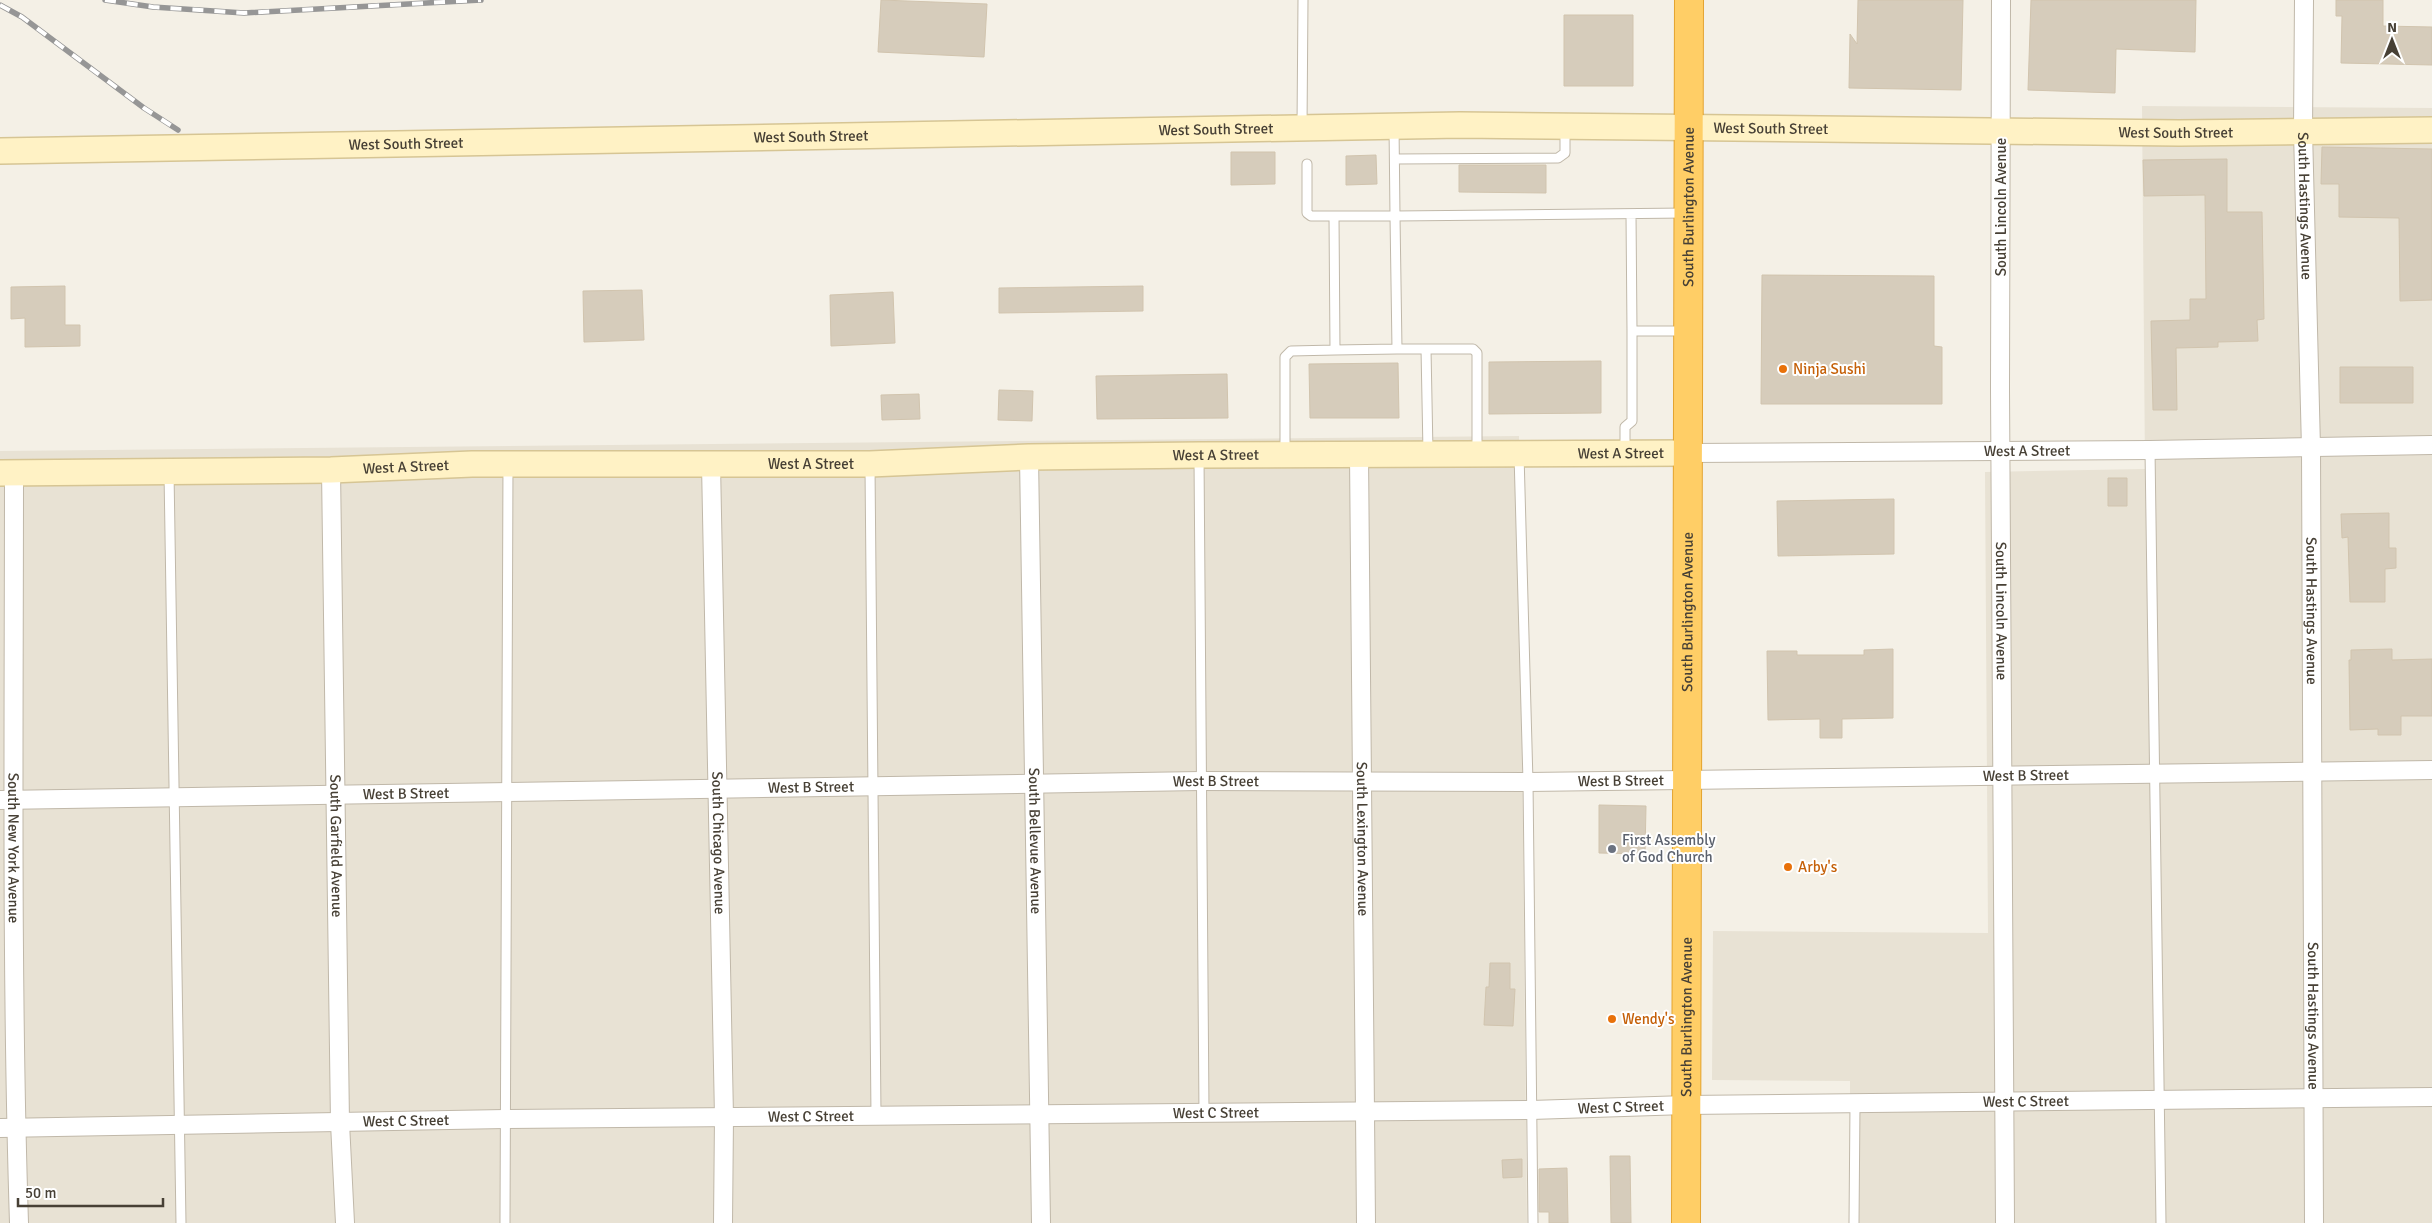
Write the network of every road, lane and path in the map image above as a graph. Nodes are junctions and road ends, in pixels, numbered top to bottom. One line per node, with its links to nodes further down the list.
1 (1303, 0): 8 (lane)
2 (1688, 0): 7 (highway, South Burlington Avenue)
3 (2001, 0): 10 (street, South Lincoln Avenue)
4 (2304, 0): 11 (street, South Hastings Avenue)
5 (1565, 125): 6 (street, West South Street); 7 (street, West South Street); 13 (lane)
6 (1394, 126): 8 (street, West South Street); 13 (lane)
7 (1688, 126): 10 (street, West South Street); 15 (highway, South Burlington Avenue)
8 (1302, 127): 12 (street, West South Street)
9 (2432, 130): 11 (street, West South Street)
10 (2001, 131): 11 (street, West South Street); 27 (street, South Lincoln Avenue)
11 (2303, 131): 25 (street, South Hastings Avenue)
12 (0, 151)
13 (1395, 159): 18 (lane)
14 (1307, 164): 17 (lane)
15 (1688, 213): 16 (lane); 20 (highway, South Burlington Avenue)
16 (1631, 214): 18 (lane); 19 (lane)
17 (1334, 216): 18 (lane); 23 (lane)
18 (1396, 216): 21 (lane)
19 (1632, 331): 20 (lane); 33 (lane)
20 (1689, 331): 28 (highway, South Burlington Avenue)
21 (1397, 349): 22 (lane); 23 (lane)
22 (1426, 349): 30 (lane); 31 (lane)
23 (1335, 350): 34 (lane)
24 (2432, 445): 25 (street, West A Street)
25 (2311, 448): 26 (street, West A Street); 44 (street, South Hastings Avenue)
26 (2150, 450): 27 (street, West A Street); 45 (lane)
27 (2001, 451): 28 (street, West A Street); 46 (street, South Lincoln Avenue)
28 (1689, 453): 33 (street, West A Street); 47 (highway, South Burlington Avenue)
29 (1199, 454): 34 (street, West A Street); 36 (street, West A Street); 48 (lane)
30 (1428, 454): 31 (street, West A Street); 35 (street, West A Street)
31 (1477, 454): 32 (street, West A Street)
32 (1519, 454): 33 (street, West A Street); 50 (lane)
33 (1625, 454)
34 (1285, 455): 35 (street, West A Street)
35 (1359, 456): 49 (street, South Lexington Avenue)
36 (1029, 457): 39 (street, West A Street); 51 (street, South Bellevue Avenue)
37 (508, 464): 38 (street, West A Street); 40 (street, West A Street); 54 (lane)
38 (710, 464): 39 (street, West A Street); 53 (street, South Chicago Avenue)
39 (870, 464): 52 (lane)
40 (331, 470): 41 (street, West A Street); 55 (street, South Garfield Avenue)
41 (169, 472): 42 (street, West A Street); 56 (lane)
42 (7, 473): 57 (street, South New York Avenue)
43 (2432, 770): 44 (street, West B Street)
44 (2311, 771): 45 (street, West B Street); 59 (street, South Hastings Avenue)
45 (2155, 774): 46 (street, West B Street); 60 (lane)
46 (2004, 777): 47 (street, West B Street); 61 (street, South Lincoln Avenue)
47 (1687, 780): 50 (street, West B Street); 63 (highway, South Burlington Avenue)
48 (1200, 781): 49 (street, West B Street); 51 (street, West B Street); 66 (lane)
49 (1363, 781): 50 (street, West B Street); 65 (street, South Lexington Avenue)
50 (1528, 782): 64 (lane)
51 (1035, 784): 52 (street, West B Street); 67 (street, South Bellevue Avenue)
52 (874, 786): 53 (street, West B Street); 68 (lane)
53 (716, 788): 54 (street, West B Street); 69 (street, South Chicago Avenue)
54 (507, 791): 55 (street, West B Street); 70 (lane)
55 (336, 795): 56 (street, West B Street); 71 (street, South Garfield Avenue)
56 (174, 799): 57 (street, West B Street); 72 (lane)
57 (7, 800): 73 (street, South New York Avenue)
58 (2432, 1097): 59 (street, West C Street)
59 (2313, 1099): 60 (street, West C Street); 86 (street, South Hastings Avenue)
60 (2161, 1100): 61 (street, West C Street); 85 (lane)
61 (2004, 1102): 62 (street, West C Street); 84 (street, South Lincoln Avenue)
62 (1855, 1104): 63 (street, West C Street); 83 (lane)
63 (1686, 1105): 64 (street, West C Street); 82 (highway, South Burlington Avenue)
64 (1531, 1110): 65 (street, West C Street); 81 (lane)
65 (1366, 1111): 66 (street, West C Street); 80 (street, South Lexington Avenue)
66 (1204, 1113): 67 (street, West C Street)
67 (1040, 1114): 68 (street, West C Street); 79 (street, South Bellevue Avenue)
68 (876, 1116): 69 (street, West C Street)
69 (724, 1117): 70 (street, West C Street); 78 (street, South Chicago Avenue)
70 (505, 1120): 71 (street, West C Street); 77 (lane)
71 (340, 1123): 72 (street, West C Street); 76 (street, South Garfield Avenue)
72 (178, 1125): 73 (street, West C Street); 75 (lane)
73 (8, 1128): 74 (street, South New York Avenue)
74 (19, 1223)
75 (181, 1223)
76 (345, 1223)
77 (505, 1223)
78 (723, 1223)
79 (1041, 1223)
80 (1366, 1223)
81 (1533, 1223)
82 (1686, 1223)
83 (1854, 1223)
84 (2005, 1223)
85 (2161, 1223)
86 (2314, 1223)

